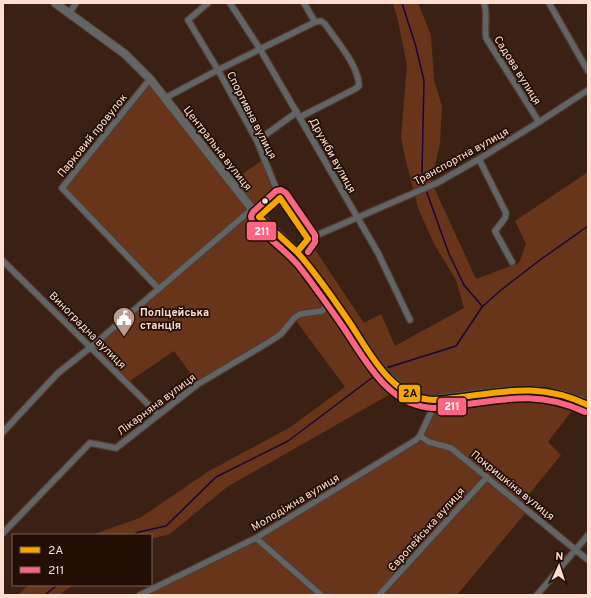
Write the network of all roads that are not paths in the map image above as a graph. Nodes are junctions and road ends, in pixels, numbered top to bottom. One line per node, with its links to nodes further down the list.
1 (54, 3): 8 (street, Центральна вулиця)
2 (76, 3): 8 (street)
3 (208, 3): 11 (street, Спортивна вулиця)
4 (230, 3): 10 (street, Дружби вулиця)
5 (304, 3): 9 (street)
6 (484, 3): 17 (street, Садова вулиця)
7 (549, 3): 12 (street)
8 (69, 14): 13 (street, Центральна вулиця)
9 (315, 22): 10 (street); 16 (street)
10 (260, 49): 11 (street); 16 (street, Дружби вулиця)
11 (218, 70): 15 (street); 18 (street, Спортивна вулиця)
12 (588, 71)
13 (150, 80): 15 (street, Центральна вулиця); 28 (street, Парковий провулок)
14 (588, 90): 17 (street, Транспортна вулиця)
15 (165, 98): 21 (street, Центральна вулиця)
16 (299, 115): 18 (street); 23 (street, Дружби вулиця)
17 (539, 122): 19 (street, Транспортна вулиця)
18 (257, 141): 20 (street, Спортивна вулиця)
19 (479, 159): 23 (street, Транспортна вулиця); 27 (street)
20 (280, 198): 22 (street); 24 (street, Спортивна вулиця)
21 (252, 209): 22 (street, Центральна вулиця); 28 (street)
22 (259, 217): 25 (street, Центральна вулиця)
23 (357, 218): 24 (street, Транспортна вулиця); 30 (street, Дружби вулиця)
24 (308, 239): 25 (street, Транспортна вулиця)
25 (297, 252): 29 (street, Центральна вулиця)
26 (3, 261): 31 (street, Виноградна вулиця)
27 (512, 262)
28 (159, 289): 31 (street)
29 (333, 300): 32 (street, Центральна вулиця); 34 (street, Лікарняна вулиця)
30 (410, 320)
31 (91, 347): 34 (street, Виноградна вулиця); 35 (street)
32 (437, 399): 33 (street, Центральна вулиця); 36 (street)
33 (588, 405)
34 (158, 414): 38 (street, Лікарняна вулиця)
35 (3, 432)
36 (420, 436): 37 (street, Покришкіна вулиця); 40 (street, Молодіжна вулиця)
37 (487, 476): 41 (street, Покришкіна вулиця); 45 (street, Європейська вулиця)
38 (3, 533)
39 (588, 535): 41 (street)
40 (256, 538): 43 (street, Молодіжна вулиця); 44 (street)
41 (576, 550): 42 (street, Покришкіна вулиця); 46 (street)
42 (588, 560)
43 (140, 595)
44 (321, 595)
45 (379, 595)
46 (537, 595)

